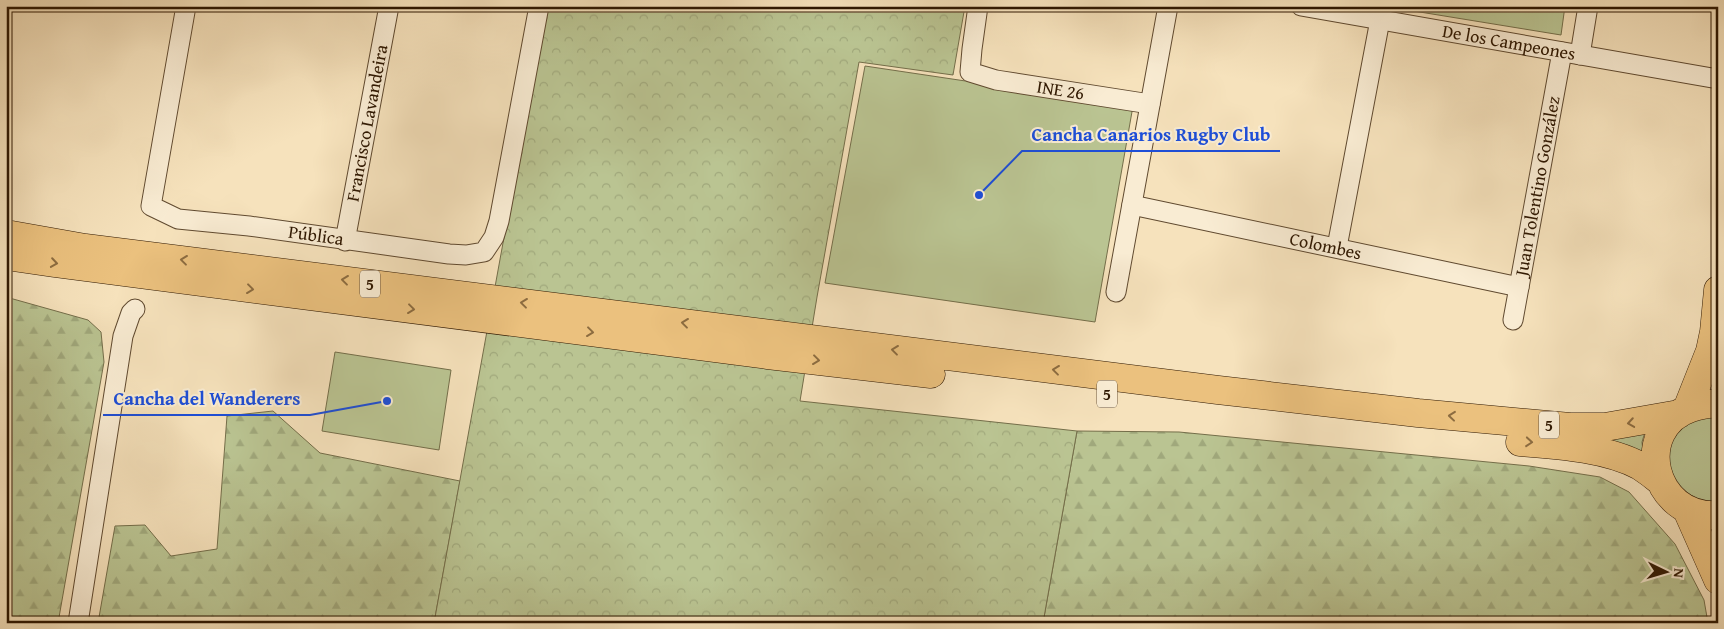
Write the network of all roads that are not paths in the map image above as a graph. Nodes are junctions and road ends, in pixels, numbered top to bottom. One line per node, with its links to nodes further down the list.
1 (186, 6): 14 (street, Pública)
2 (390, 6): 14 (street, Francisco Lavandeira)
3 (539, 6): 14 (street, Pública)
4 (978, 6): 11 (street, INE 26)
5 (1168, 6): 11 (street)
6 (1301, 6): 8 (street, De los Campeones)
7 (1588, 6): 9 (street, Juan Tolentino González)
8 (1380, 20): 9 (street, De los Campeones); 15 (street)
9 (1571, 54): 10 (street, De los Campeones); 17 (street, Juan Tolentino González)
10 (1718, 79)
11 (1150, 104): 12 (street)
12 (1132, 205): 15 (street, Colombes); 19 (street)
13 (6, 234): 22 (highway, 5, one-way to 13)
14 (345, 241)
15 (1337, 247): 17 (street, Colombes)
16 (6, 256): 22 (highway, 5, one-way to 22)
17 (1519, 286): 21 (street, Juan Tolentino González)
18 (1718, 290): 25 (highway)
19 (1116, 292)
20 (135, 309): 30 (street)
21 (1513, 320)
22 (732, 340): 23 (highway, 5)
23 (770, 345): 25 (highway, 5, one-way to 23); 26 (highway, 5, one-way to 26)
24 (1718, 404): 25 (highway)
25 (1683, 412): 26 (highway)
26 (1659, 480): 27 (highway)
27 (1687, 510): 28 (highway); 29 (highway)
28 (1718, 515)
29 (1718, 580)
30 (78, 623)

